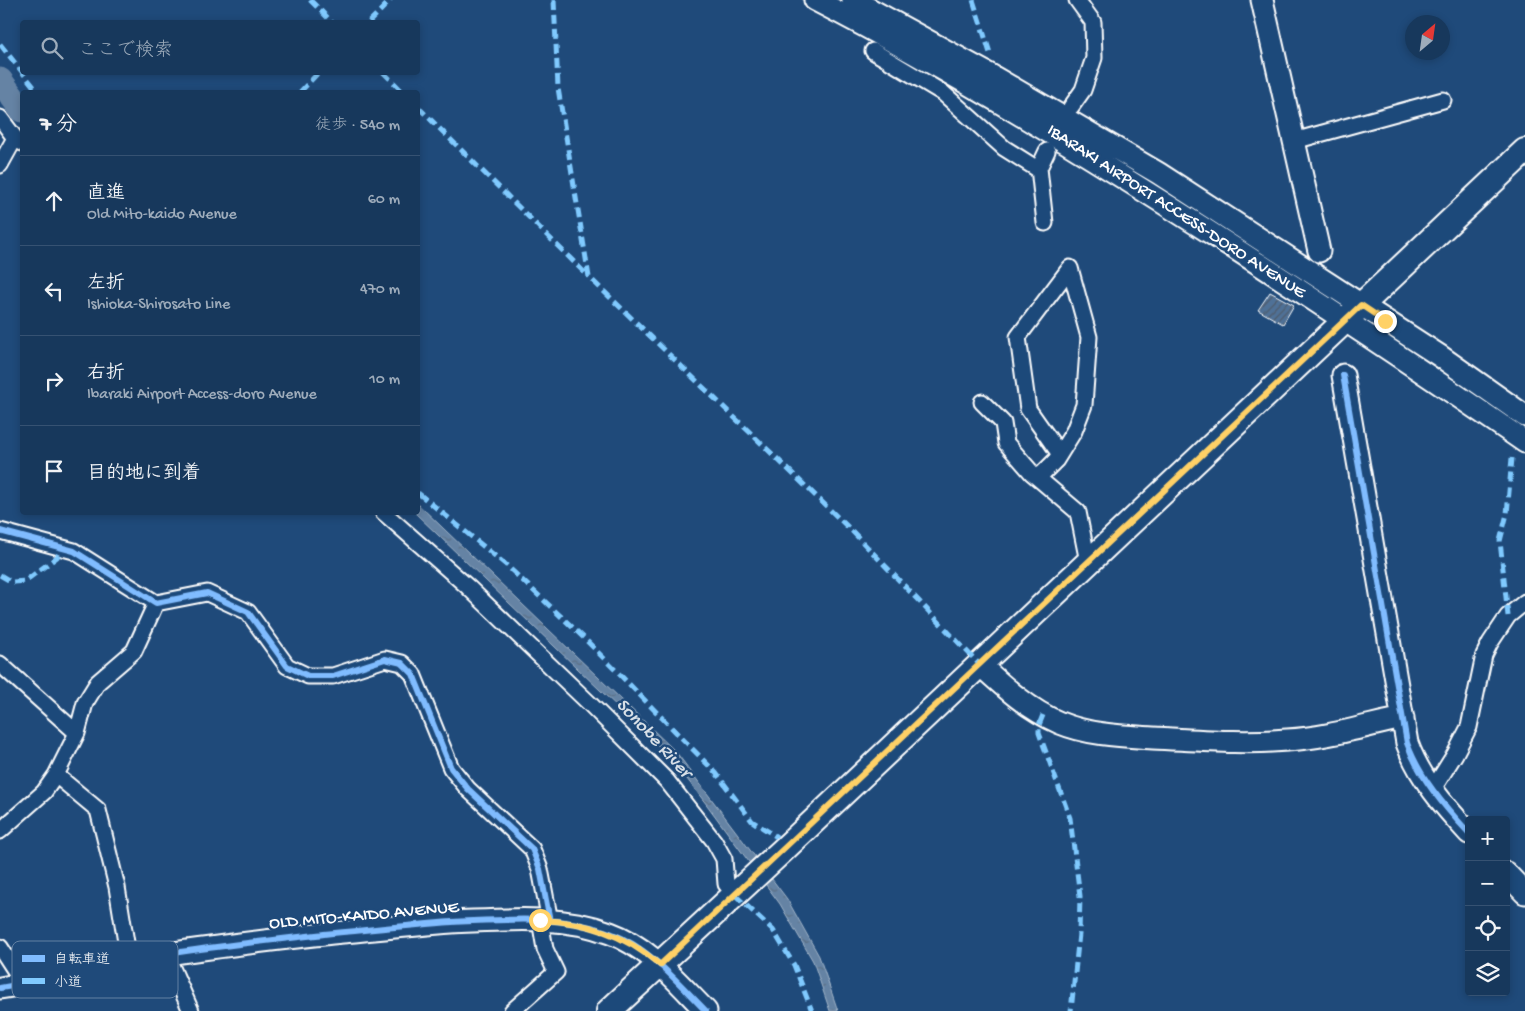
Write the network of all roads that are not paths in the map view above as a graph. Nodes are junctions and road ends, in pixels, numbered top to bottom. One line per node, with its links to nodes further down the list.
1 (815, 0): 17 (street, IBARAKI AIRPORT ACCESS-DORO AVENUE)
2 (853, 0): 17 (street, IBARAKI AIRPORT ACCESS-DORO AVENUE)
3 (1077, 0): 7 (street)
4 (1262, 0): 10 (street)
5 (873, 51): 14 (street)
6 (1443, 100): 10 (street)
7 (1071, 107)
8 (0, 118): 9 (street)
9 (19, 140): 13 (street)
10 (1294, 142): 16 (street)
11 (1047, 151): 14 (street)
12 (1525, 151): 17 (main road)
13 (0, 165)
14 (1040, 170): 15 (street)
15 (1045, 223)
16 (1318, 251)
17 (1352, 312): 20 (street, IBARAKI AIRPORT ACCESS-DORO AVENUE); 21 (street, IBARAKI AIRPORT ACCESS-DORO AVENUE); 26 (main road)
18 (1343, 375): 31 (street)
19 (982, 402): 23 (street)
20 (1525, 416)
21 (1525, 442)
22 (1059, 453): 22 (street); 23 (street)
23 (1038, 478): 26 (street)
24 (386, 515): 38 (street)
25 (0, 530): 28 (street)
26 (1088, 562): 30 (main road)
27 (1525, 602): 34 (street)
28 (156, 603): 32 (street); 40 (street)
29 (0, 664): 32 (street)
30 (980, 665): 31 (street); 38 (main road)
31 (1403, 718): 34 (street)
32 (77, 733): 33 (street)
33 (56, 775): 36 (street); 41 (street)
34 (1433, 789): 35 (street)
35 (1465, 828)
36 (0, 831)
37 (1510, 877): 39 (street)
38 (741, 890): 44 (main road)
39 (1525, 893)
40 (545, 920): 43 (street, OLD MITO-KAIDO AVENUE); 44 (street, OLD MITO-KAIDO AVENUE); 48 (street)
41 (126, 941)
42 (0, 947): 45 (street)
43 (178, 952)
44 (660, 965): 49 (main road); 50 (street, OLD MITO-KAIDO AVENUE)
45 (12, 966)
46 (178, 981): 47 (street)
47 (191, 1011)
48 (512, 1011)
49 (609, 1011)
50 (706, 1011)

